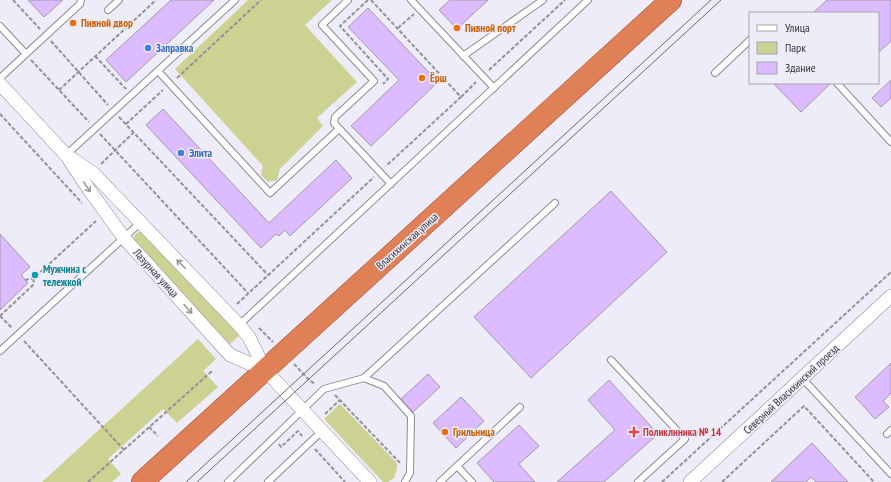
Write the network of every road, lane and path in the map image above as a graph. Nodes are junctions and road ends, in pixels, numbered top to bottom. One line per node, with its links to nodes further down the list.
1 (13, 0): 18 (path)
2 (81, 0): 18 (lane)
3 (119, 0): 16 (lane)
4 (156, 0): 21 (path)
5 (235, 0): 24 (lane)
6 (261, 0): 29 (path)
7 (348, 0): 38 (lane)
8 (371, 0): 34 (path)
9 (411, 0): 15 (lane)
10 (421, 0): 15 (lane)
11 (542, 0): 22 (lane)
12 (565, 0): 26 (path)
13 (588, 0): 31 (lane)
14 (671, 0): 58 (highway, Власихинская улица)
15 (416, 5): 22 (lane)
16 (108, 10)
17 (0, 26): 20 (lane)
18 (46, 36): 20 (lane); 23 (path)
19 (749, 41): 25 (lane)
20 (26, 54): 27 (lane); 32 (path)
21 (95, 56): 23 (path); 33 (path)
22 (463, 56): 26 (lane)
23 (78, 71): 32 (path); 35 (path)
24 (158, 71): 29 (lane); 35 (lane)
25 (715, 73)
26 (482, 76): 31 (lane); 34 (path)
27 (0, 78)
28 (0, 84): 40 (street, Лазурная улица)
29 (170, 84): 36 (path); 38 (lane)
30 (838, 84): 39 (lane)
31 (494, 88): 42 (lane)
32 (59, 90): 37 (path)
33 (126, 90)
34 (461, 97): 41 (path)
35 (114, 111): 36 (path); 37 (lane)
36 (126, 124): 48 (path)
37 (95, 128): 40 (lane); 51 (path)
38 (339, 129): 41 (lane)
39 (891, 142)
40 (66, 155): 45 (street, Лазурная улица); 46 (street, Лазурная улица, one-way to 46)
41 (380, 172): 42 (lane); 48 (path)
42 (391, 184): 54 (lane)
43 (555, 203): 60 (lane)
44 (97, 220): 49 (path)
45 (140, 222): 46 (lane); 54 (street, Лазурная улица, one-way to 45)
46 (124, 238): 55 (lane); 58 (street, Лазурная улица, one-way to 58)
47 (891, 272): 86 (path)
48 (268, 275): 51 (path)
49 (34, 278): 50 (path); 53 (path)
50 (25, 280)
51 (248, 293): 54 (path)
52 (891, 296): 61 (street, Северный Власихинский проезд)
53 (0, 316): 55 (path)
54 (244, 320): 58 (street, Лазурная улица)
55 (18, 335): 56 (lane); 72 (path)
56 (0, 351)
57 (611, 360): 85 (lane)
58 (265, 370): 65 (street, Лазурная улица); 77 (highway, Власихинская улица)
59 (212, 371): 67 (path)
60 (364, 378): 65 (lane); 74 (lane)
61 (802, 378): 75 (lane); 87 (street, Северный Власихинский проезд)
62 (336, 396): 63 (path)
63 (340, 400): 66 (path); 74 (path)
64 (520, 407): 73 (lane)
65 (303, 410): 68 (street, Лазурная улица); 78 (lane)
66 (325, 414)
67 (149, 427): 70 (path); 72 (path)
68 (322, 431): 71 (lane); 81 (street, Лазурная улица)
69 (306, 432): 71 (path)
70 (158, 436)
71 (309, 443): 79 (lane); 80 (path)
72 (124, 450): 76 (path)
73 (457, 466): 83 (lane); 84 (lane)
74 (410, 473): 82 (lane)
75 (891, 474)
76 (88, 482)
77 (142, 482)
78 (228, 482)
79 (268, 482)
80 (346, 482)
81 (370, 482)
82 (405, 482)
83 (440, 482)
84 (472, 482)
85 (638, 482)
86 (662, 482)
87 (690, 482)
88 (722, 482): 89 (path)
89 (874, 482)

